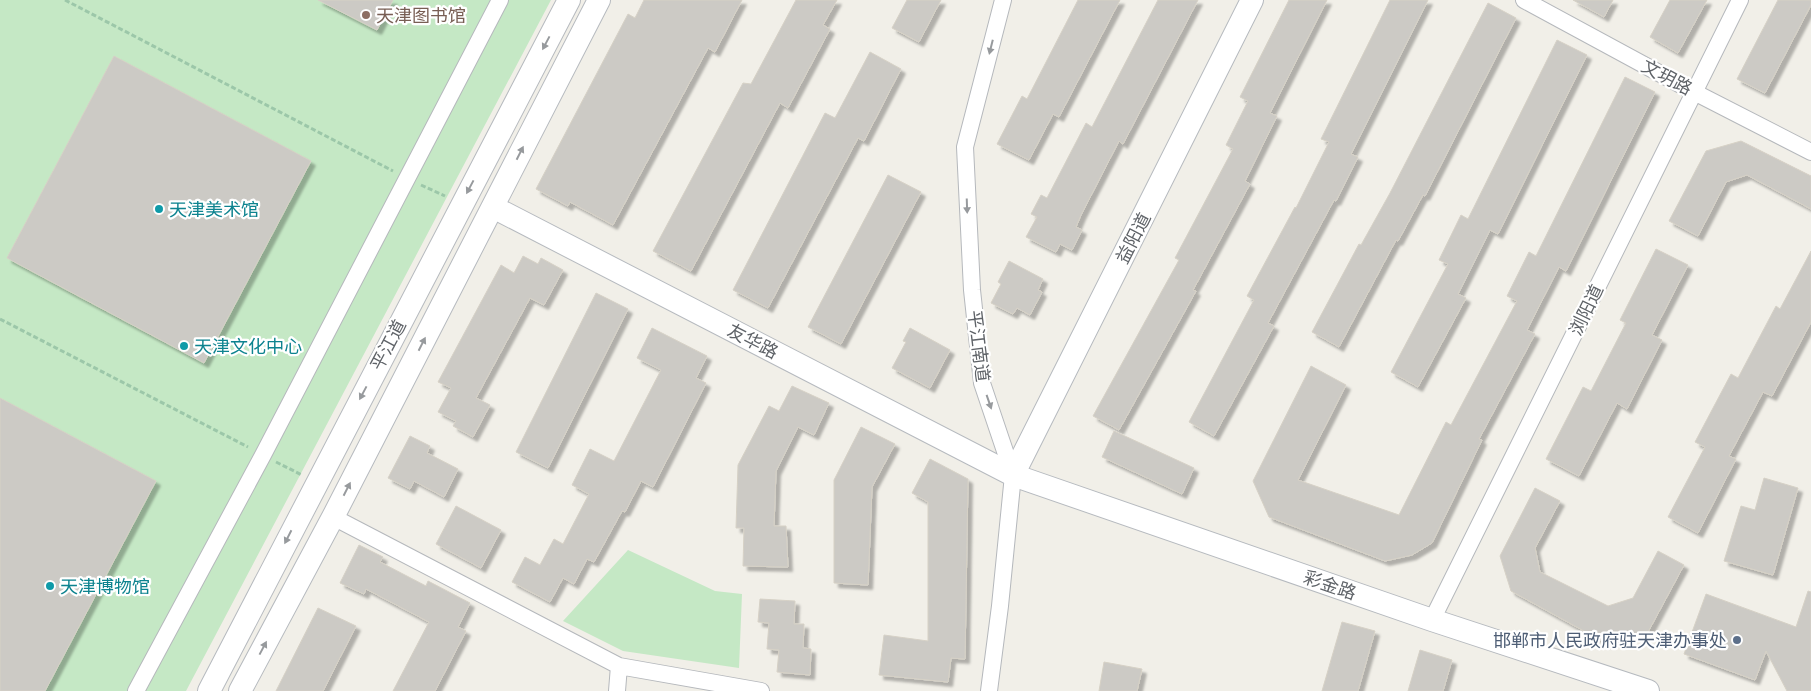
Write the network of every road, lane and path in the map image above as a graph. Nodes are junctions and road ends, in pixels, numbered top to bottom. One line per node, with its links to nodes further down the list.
1 (65, 0): 11 (path)
2 (500, 0): 11 (street)
3 (569, 0): 12 (street, 平江道, one-way to 12)
4 (599, 0): 13 (street, 平江道, one-way to 4)
5 (1003, 0): 16 (street, 平江南道, one-way to 16)
6 (1252, 0): 16 (street, 益阳道)
7 (1524, 0): 9 (street, 文玥路)
8 (1740, 0): 9 (street, 浏阳道)
9 (1694, 92): 10 (street, 文玥路); 19 (street, 浏阳道)
10 (1811, 152)
11 (407, 178): 12 (path); 15 (street)
12 (461, 204): 17 (street, 平江道, one-way to 17)
13 (493, 207): 16 (street, 友华路); 18 (street, 平江道, one-way to 13)
14 (0, 319): 15 (path)
15 (263, 455): 17 (path); 21 (street)
16 (1013, 475): 19 (street, 彩金路); 26 (street, 平江南道)
17 (316, 482): 22 (street, 平江道, one-way to 22)
18 (333, 517): 20 (street); 23 (street, 平江道, one-way to 18)
19 (1432, 620): 27 (street, 彩金路)
20 (620, 666): 24 (street); 25 (street)
21 (136, 691)
22 (208, 691)
23 (240, 691)
24 (617, 691)
25 (761, 691)
26 (989, 691)
27 (1648, 691)

